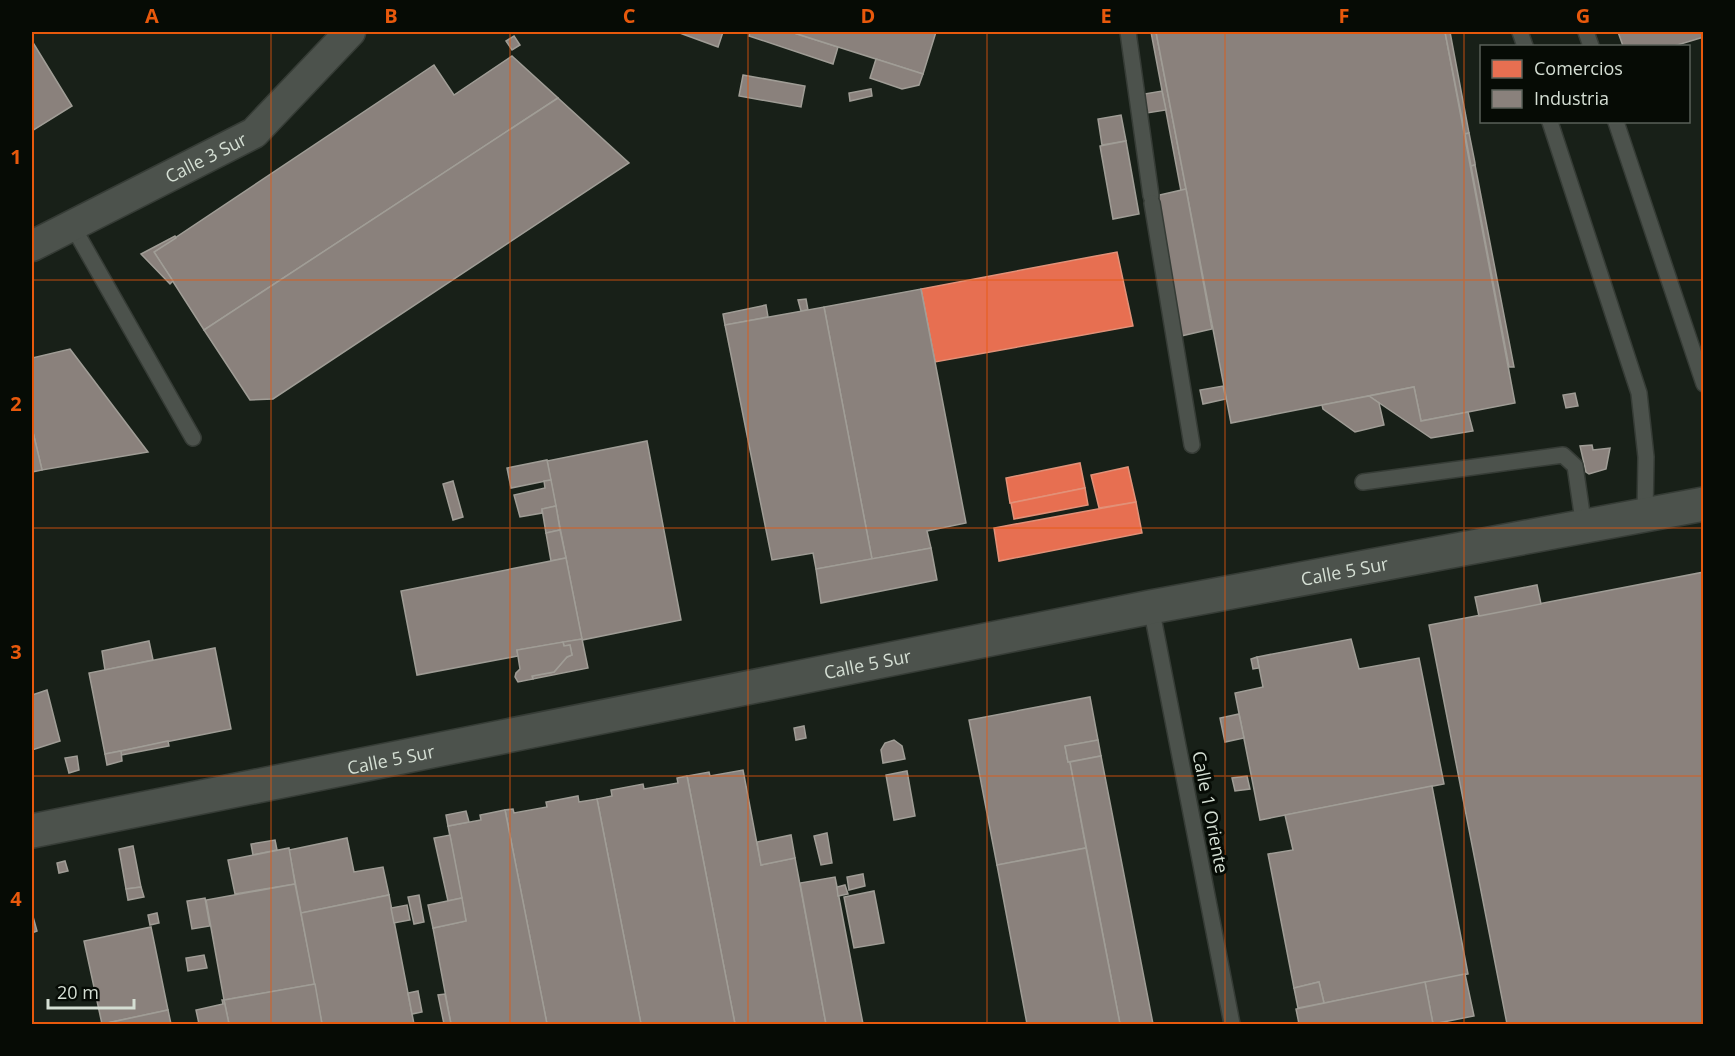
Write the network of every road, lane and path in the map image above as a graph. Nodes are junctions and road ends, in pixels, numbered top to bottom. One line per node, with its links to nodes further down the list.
1 (350, 32): 5 (street, Calle 3 Sur)
2 (1128, 32): 9 (lane)
3 (1550, 123): 12 (lane)
4 (1616, 123): 7 (lane)
5 (72, 225): 6 (street, Calle 3 Sur); 8 (lane)
6 (32, 246)
7 (1704, 384)
8 (193, 438)
9 (1192, 445)
10 (1363, 482): 13 (lane)
11 (1704, 504): 12 (street, Calle 5 Sur)
12 (1645, 515): 13 (street, Calle 5 Sur)
13 (1584, 527): 14 (street, Calle 5 Sur)
14 (1151, 607): 15 (street, Calle 5 Sur); 16 (lane, Calle 1 Oriente)
15 (32, 831)
16 (1232, 1024)

